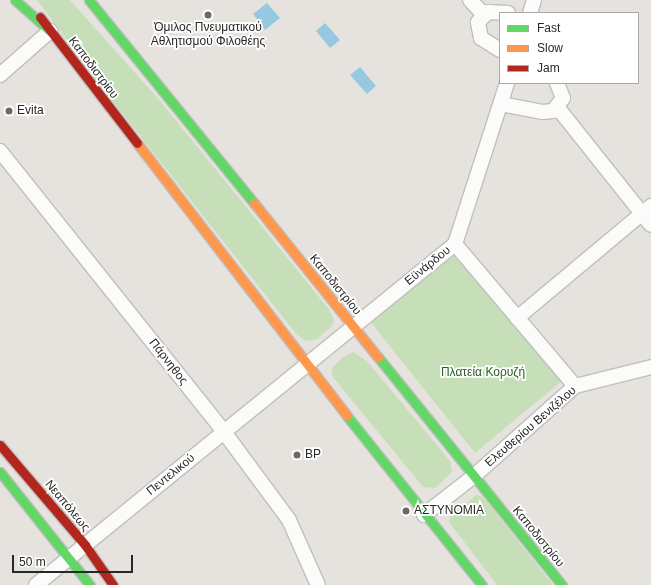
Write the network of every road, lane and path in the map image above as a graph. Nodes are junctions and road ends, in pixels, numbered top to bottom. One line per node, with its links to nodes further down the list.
1 (15, 0): 9 (main road)
2 (27, 0): 9 (main road, Καποδιστρίου)
3 (89, 0): 21 (main road, Καποδιστρίου)
4 (470, 0): 8 (street)
5 (534, 0): 7 (street)
6 (503, 12): 8 (street)
7 (530, 12)
8 (483, 14): 10 (street)
9 (50, 31): 11 (street); 22 (main road, Καποδιστρίου)
10 (499, 49)
11 (0, 74)
12 (507, 84): 14 (street, Εϋνάρδου)
13 (557, 84): 15 (street)
14 (500, 104): 15 (street); 19 (street, Εϋνάρδου)
15 (558, 108): 17 (street)
16 (0, 151): 25 (street, Πάρνηθος)
17 (647, 210): 18 (street); 20 (street)
18 (651, 225)
19 (455, 244): 20 (street); 21 (street, Εϋνάρδου)
20 (518, 318): 24 (street)
21 (353, 327): 22 (street, Εϋνάρδου); 28 (main road, Καποδιστρίου)
22 (307, 364): 25 (street, Πεντελικού); 29 (main road, Καποδιστρίου)
23 (651, 367): 24 (street, Ελευθερίου Βενιζέλου)
24 (575, 386): 28 (street, Ελευθερίου Βενιζέλου)
25 (224, 432): 30 (street, Πεντελικού); 35 (street, Πάρνηθος)
26 (0, 445): 30 (main road, Νεαπόλεως)
27 (0, 472): 31 (main road)
28 (474, 476): 29 (street, Ελευθερίου Βενιζέλου); 37 (main road, Καποδιστρίου)
29 (424, 515): 36 (main road, Καποδιστρίου)
30 (85, 545): 31 (street, Πεντελικού); 34 (main road, Νεαπόλεως)
31 (70, 557): 32 (street, Πεντελικού); 33 (main road)
32 (36, 585)
33 (90, 585)
34 (113, 585)
35 (318, 585)
36 (482, 585)
37 (562, 585)

